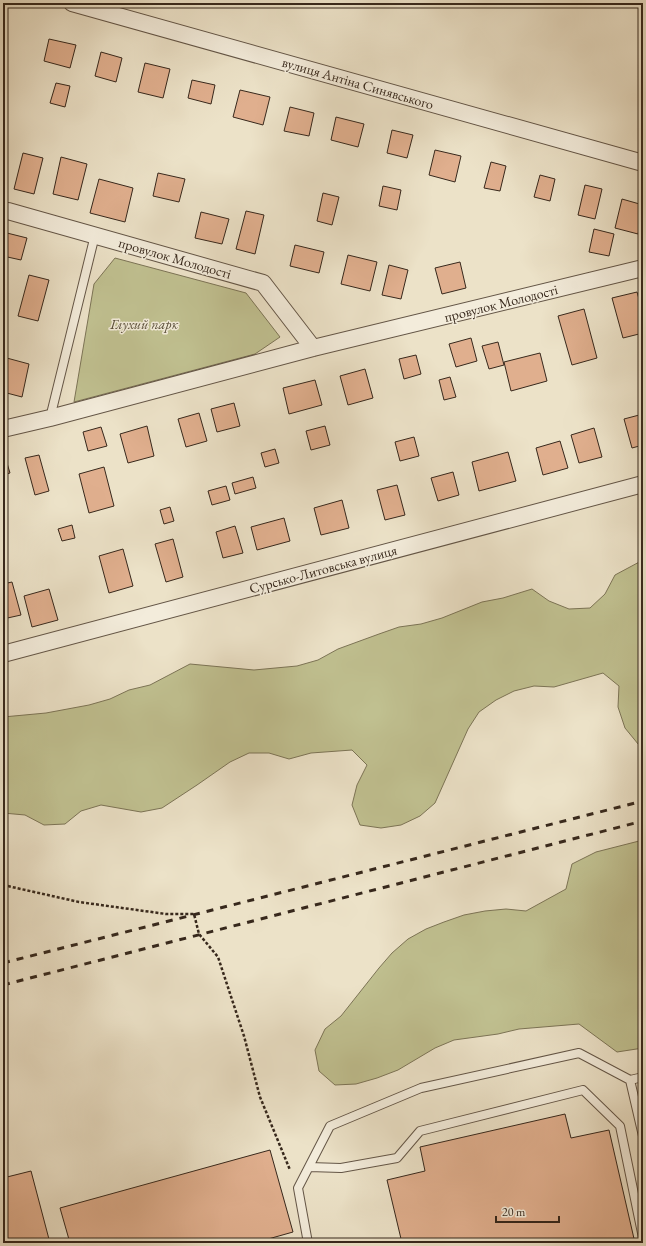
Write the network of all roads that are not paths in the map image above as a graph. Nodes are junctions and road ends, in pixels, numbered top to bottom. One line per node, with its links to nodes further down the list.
1 (72, 3): 2 (street, вулиця Антіна Синявського)
2 (643, 163)
3 (8, 211): 4 (street, провулок Молодості)
4 (95, 235): 6 (street, провулок Молодості); 7 (lane)
5 (643, 268): 6 (street, провулок Молодості)
6 (312, 348): 7 (street, провулок Молодості)
7 (50, 418): 8 (street, провулок Молодості)
8 (3, 429)
9 (643, 484): 10 (street, Сурсько-Литовська вулиця)
10 (3, 654)
11 (643, 1077): 12 (lane)
12 (630, 1080): 13 (lane); 14 (lane)
13 (643, 1136)
14 (309, 1167): 15 (lane); 16 (lane)
15 (643, 1238)
16 (308, 1243)

